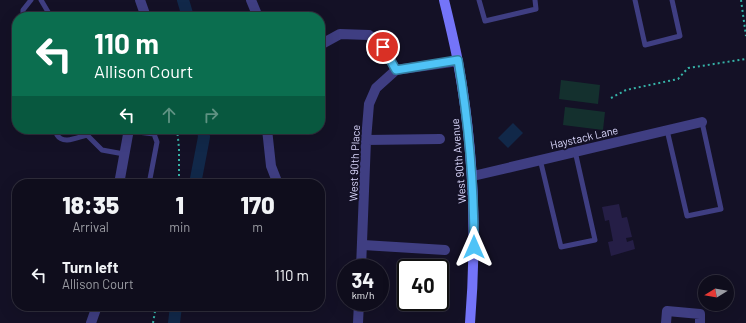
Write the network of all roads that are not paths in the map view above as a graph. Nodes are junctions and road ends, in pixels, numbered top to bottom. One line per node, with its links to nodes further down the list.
1 (31, 0): 10 (lane)
2 (41, 0): 11 (lane)
3 (140, 0): 12 (street)
4 (251, 0): 13 (street)
5 (444, 0): 15 (street, West 90th Avenue)
6 (479, 0): 7 (lane)
7 (534, 0)
8 (635, 0): 9 (lane)
9 (672, 0)
10 (23, 12)
11 (48, 12)
12 (144, 12)
13 (256, 12)
14 (325, 42): 16 (street)
15 (458, 60): 16 (street); 29 (street, West 90th Avenue)
16 (396, 70): 25 (street, West 90th Place)
17 (702, 122): 18 (street, Haystack Lane); 18 (lane)
18 (667, 130): 26 (street, Haystack Lane)
19 (128, 134): 27 (street)
20 (154, 134): 31 (lane)
21 (268, 134): 32 (street)
22 (57, 135): 23 (lane)
23 (87, 135): 27 (lane)
24 (440, 139): 25 (street)
25 (366, 140): 33 (street, West 90th Place)
26 (576, 151): 28 (street, Haystack Lane); 28 (lane)
27 (124, 154): 30 (street)
28 (540, 159): 29 (street, Haystack Lane)
29 (473, 176): 41 (street, West 90th Avenue)
30 (120, 179)
31 (150, 179)
32 (276, 179)
33 (363, 245): 34 (street); 35 (street, West 90th Place)
34 (445, 250)
35 (362, 259)
36 (95, 311): 39 (street)
37 (359, 311): 40 (street)
38 (700, 319): 42 (street)
39 (91, 323)
40 (358, 323)
41 (470, 323)
42 (666, 323)

